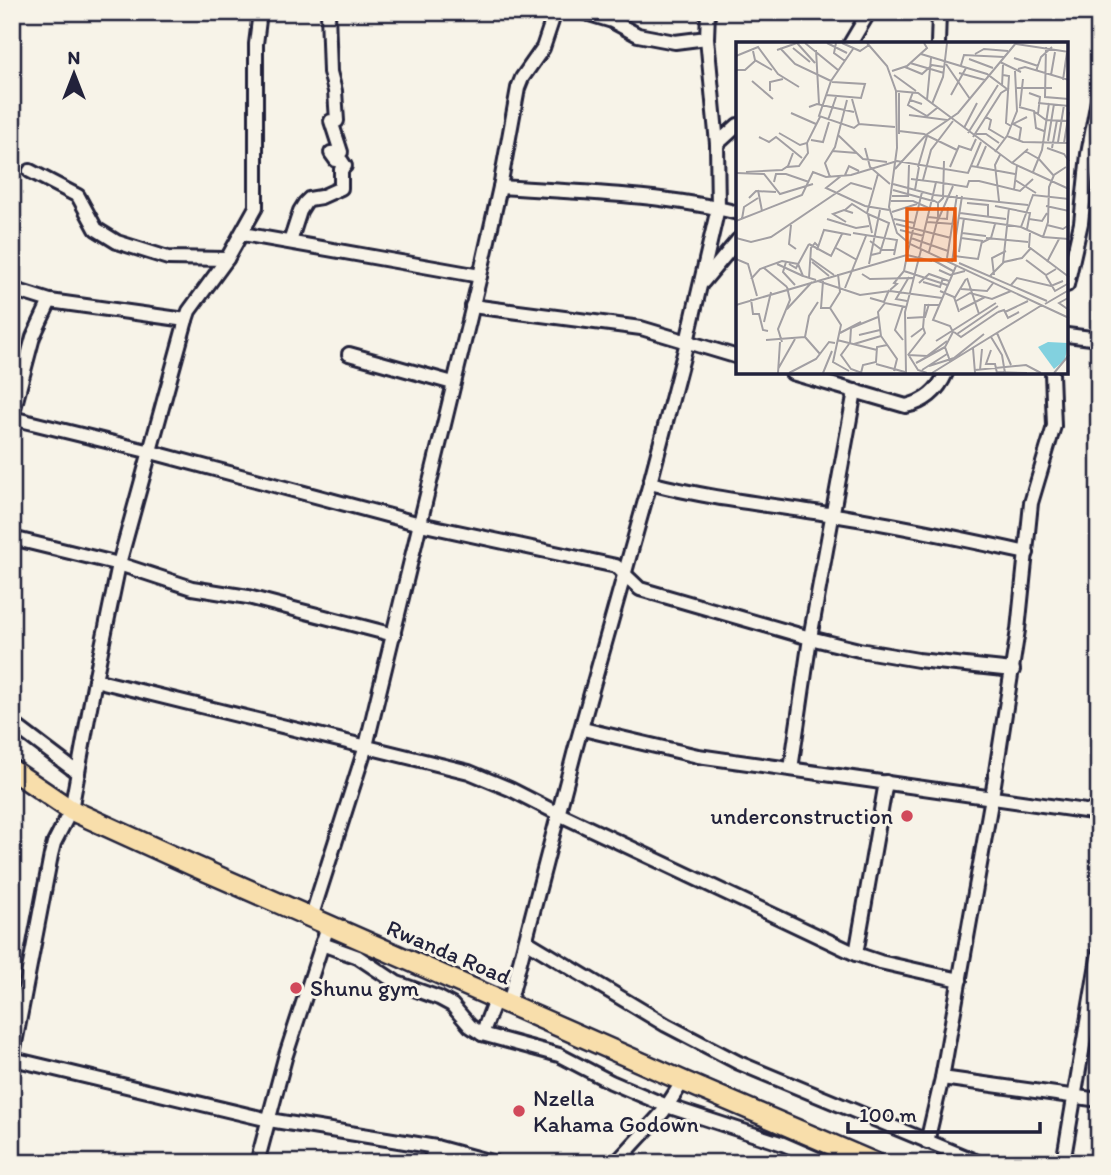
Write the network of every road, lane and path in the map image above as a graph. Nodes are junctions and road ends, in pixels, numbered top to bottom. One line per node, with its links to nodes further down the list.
1 (260, 12): 18 (street)
2 (328, 12): 19 (street)
3 (555, 12): 15 (street)
4 (582, 12): 8 (street)
5 (708, 12): 8 (street)
6 (869, 12): 9 (street)
7 (939, 12): 10 (street)
8 (707, 38): 13 (street)
9 (852, 39)
10 (938, 42)
11 (1099, 95): 23 (street)
12 (736, 129): 13 (street)
13 (717, 144): 16 (street)
14 (30, 171): 21 (street)
15 (500, 187): 16 (street); 22 (street)
16 (718, 208): 17 (street); 24 (street)
17 (736, 212)
18 (243, 234): 19 (street); 21 (street)
19 (290, 242): 22 (street)
20 (736, 242): 24 (street)
21 (227, 259): 28 (street)
22 (480, 275): 27 (street)
23 (1069, 276)
24 (700, 285): 31 (street)
25 (12, 289): 26 (street)
26 (50, 302): 28 (street); 39 (street)
27 (472, 306): 31 (street); 37 (street)
28 (186, 320): 40 (street)
29 (1069, 335): 30 (street)
30 (1099, 339)
31 (687, 342): 33 (street); 41 (street)
32 (349, 354): 37 (street)
33 (736, 356)
34 (796, 374): 38 (street)
35 (945, 374): 38 (street)
36 (1052, 374): 45 (street)
37 (453, 383): 43 (street)
38 (855, 391): 42 (street)
39 (12, 417): 40 (street)
40 (151, 452): 43 (street); 46 (street)
41 (650, 483): 42 (street); 47 (street)
42 (833, 515): 45 (street); 49 (street)
43 (420, 524): 47 (street); 48 (street)
44 (12, 538): 46 (street)
45 (1027, 553): 50 (street)
46 (119, 564): 48 (street); 51 (street)
47 (625, 574): 49 (street); 53 (street)
48 (394, 635): 54 (street)
49 (810, 638): 50 (street); 55 (street)
50 (1013, 670): 59 (street)
51 (95, 680): 54 (street); 57 (street)
52 (12, 723): 57 (street)
53 (583, 729): 55 (street); 62 (street)
54 (366, 746): 62 (street); 63 (street)
55 (791, 769): 58 (street)
56 (12, 770): 60 (highway, Rwanda Road)
57 (78, 773): 60 (street)
58 (886, 782): 59 (street); 66 (street)
59 (992, 797): 61 (street); 68 (street)
60 (71, 810): 63 (highway, Rwanda Road); 71 (street)
61 (1099, 813)
62 (559, 814): 64 (street); 66 (street)
63 (320, 929): 69 (highway, Rwanda Road); 70 (street); 77 (street)
64 (526, 941): 69 (street); 78 (street)
65 (1099, 952): 67 (street)
66 (856, 954): 68 (street)
67 (1097, 975): 74 (street)
68 (960, 980): 72 (street)
69 (503, 1001): 70 (street); 73 (highway, Rwanda Road)
70 (482, 1034): 76 (street)
71 (13, 1060): 77 (street)
72 (942, 1078): 74 (street); 78 (street)
73 (683, 1081): 76 (street); 85 (highway, Rwanda Road)
74 (1075, 1096): 75 (street); 87 (street)
75 (1099, 1100)
76 (667, 1106): 83 (street); 84 (street)
77 (269, 1120): 79 (street); 80 (street)
78 (927, 1142): 86 (street)
79 (436, 1147): 81 (street); 82 (street)
80 (257, 1163)
81 (429, 1163)
82 (495, 1163)
83 (616, 1163)
84 (827, 1163)
85 (876, 1163)
86 (980, 1163)
87 (1063, 1163)

